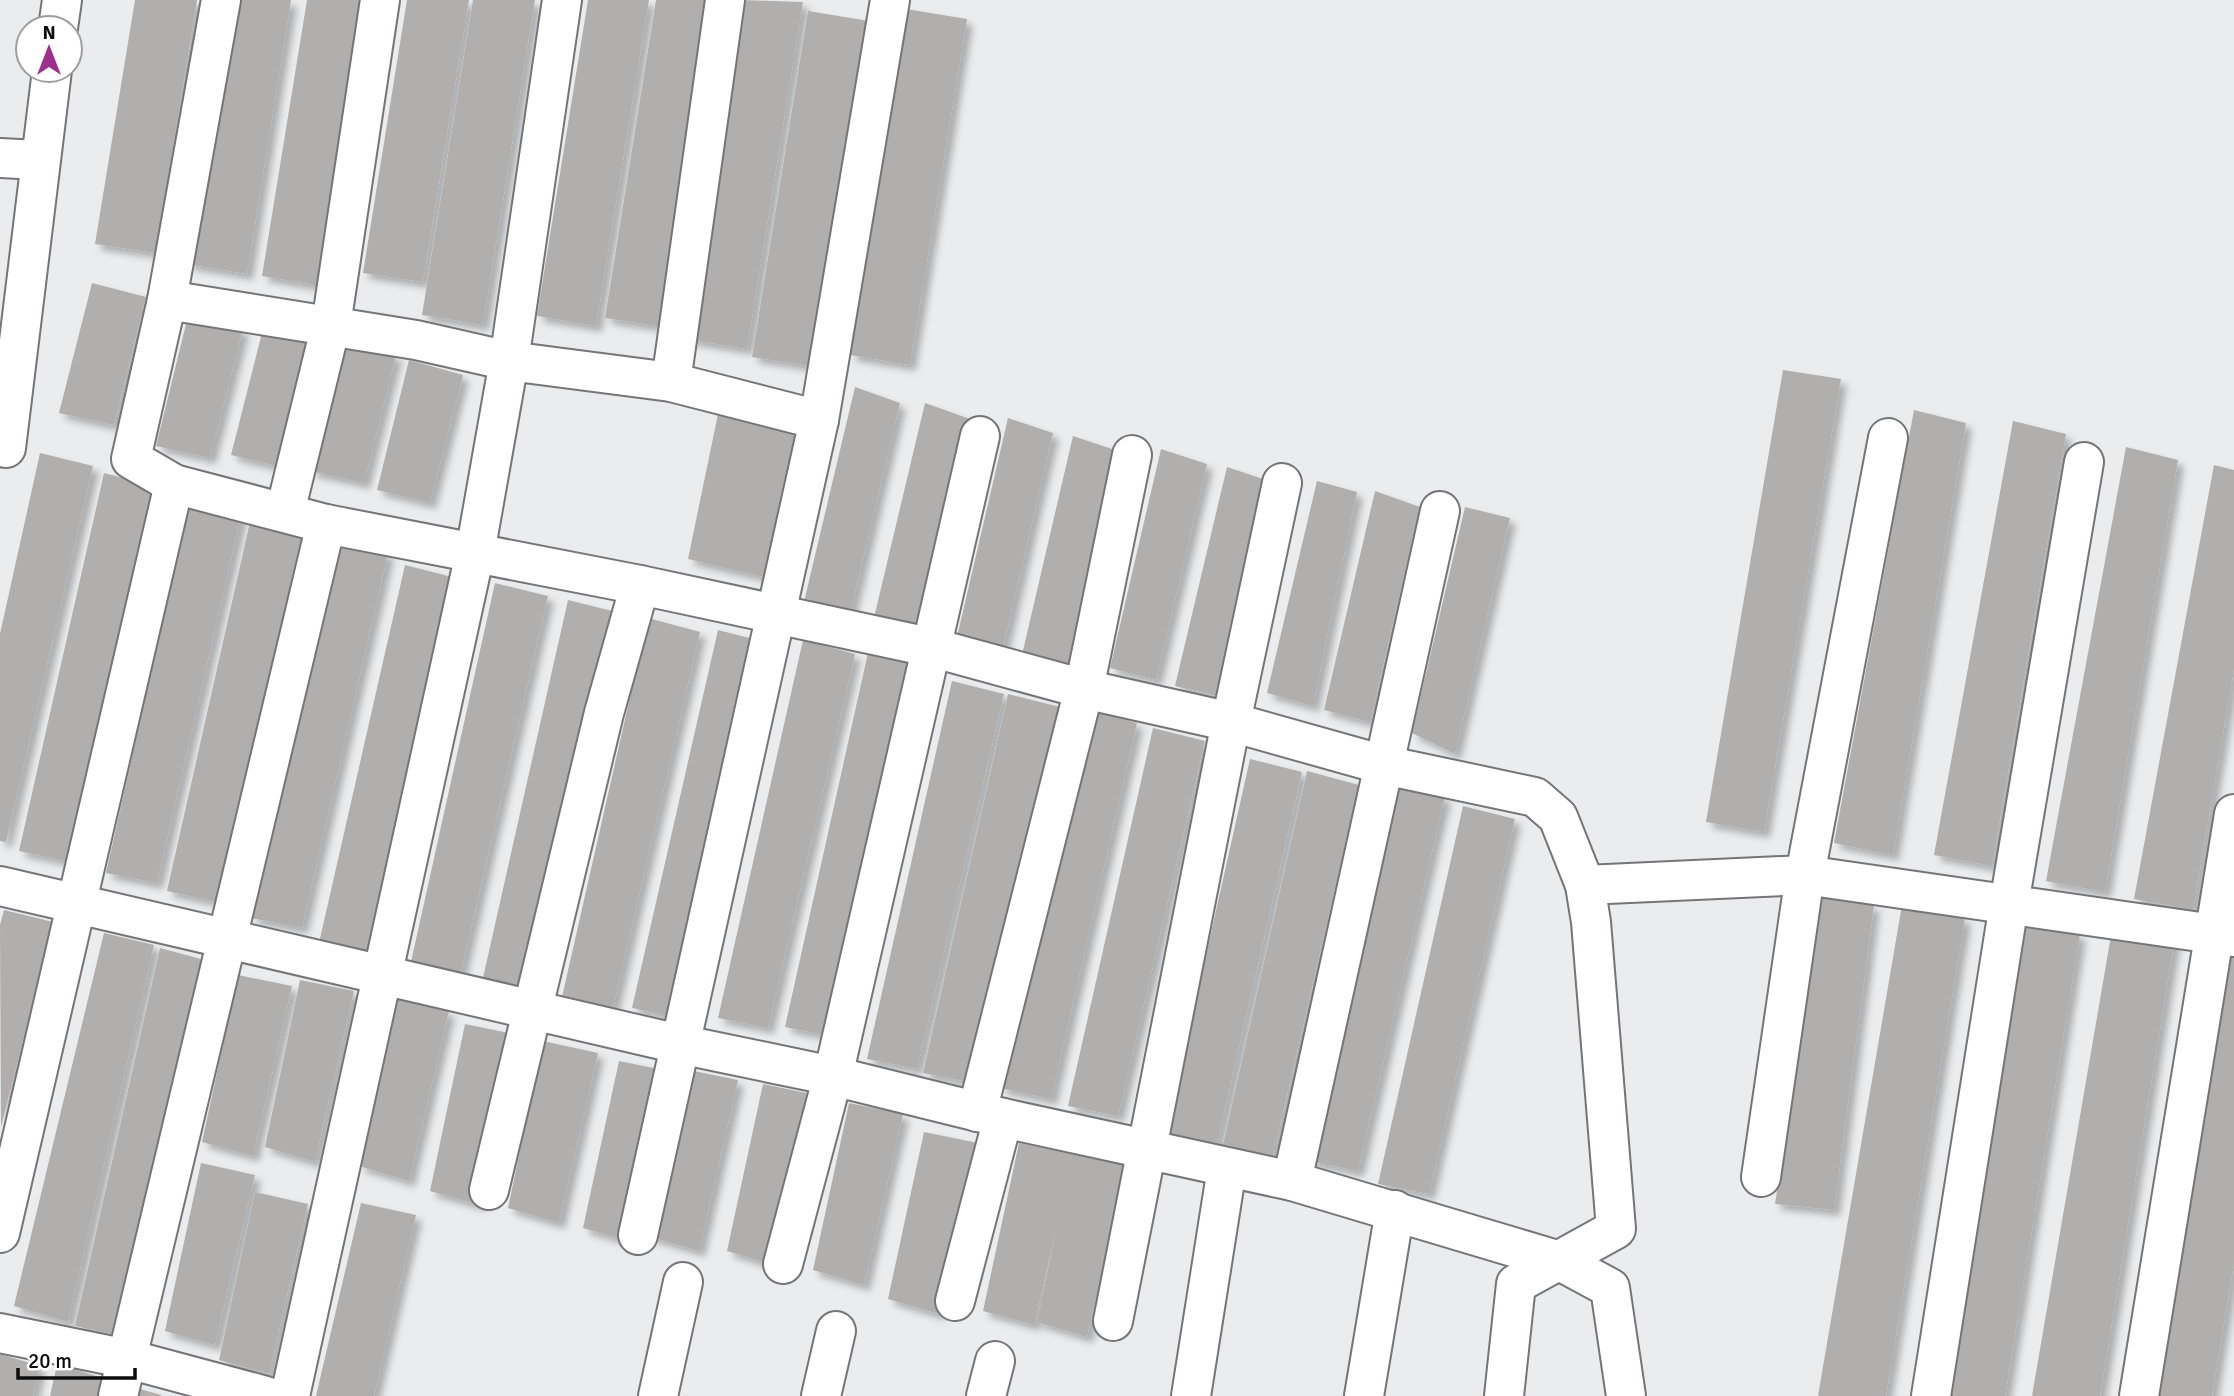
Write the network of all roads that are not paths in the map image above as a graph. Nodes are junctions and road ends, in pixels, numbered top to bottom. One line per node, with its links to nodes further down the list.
1 (220, 0): 9 (street)
2 (380, 0): 10 (street)
3 (562, 0): 11 (street)
4 (725, 0): 12 (street)
5 (887, 0): 13 (street)
6 (50, 84): 8 (street)
7 (0, 158): 8 (street)
8 (39, 160): 16 (street)
9 (167, 300): 10 (street); 20 (street)
10 (331, 325): 11 (street); 22 (street)
11 (509, 361): 12 (street); 24 (street)
12 (671, 382): 13 (street)
13 (819, 420): 26 (street)
14 (980, 436): 27 (street)
15 (1888, 438): 32 (street)
16 (6, 447)
17 (1132, 455): 28 (street)
18 (2084, 462): 36 (street)
19 (1282, 483): 29 (street)
20 (174, 484): 22 (street); 35 (street)
21 (1440, 511): 30 (street)
22 (285, 512): 23 (street)
23 (326, 524): 24 (street); 38 (street)
24 (475, 553): 25 (street); 39 (street)
25 (640, 585): 26 (street); 40 (street)
26 (778, 615): 27 (street); 41 (street)
27 (934, 648): 28 (street); 42 (street)
28 (1084, 689): 29 (street); 43 (street)
29 (1231, 722): 30 (street); 44 (street)
30 (1384, 765): 33 (street); 47 (street)
31 (2234, 814): 37 (street)
32 (1805, 875): 33 (street); 36 (street); 46 (street)
33 (1585, 885): 52 (street)
34 (0, 886): 35 (street)
35 (75, 902): 38 (street); 50 (street)
36 (2009, 904): 37 (street); 69 (street)
37 (2224, 935): 70 (street)
38 (228, 939): 39 (street); 59 (street)
39 (382, 973): 40 (street); 62 (street)
40 (534, 1009): 41 (street); 48 (street)
41 (679, 1044): 42 (street); 51 (street)
42 (833, 1076): 43 (street); 53 (street)
43 (990, 1115): 44 (street); 55 (street)
44 (1146, 1149): 45 (street); 56 (street)
45 (1227, 1168): 47 (street); 65 (street)
46 (1760, 1177)
47 (1292, 1181): 49 (street)
48 (489, 1190)
49 (1395, 1210): 52 (street); 66 (street)
50 (0, 1233)
51 (638, 1235)
52 (1560, 1261): 67 (street); 68 (street)
53 (783, 1264)
54 (683, 1282): 63 (street)
55 (955, 1301)
56 (1113, 1321)
57 (836, 1331): 64 (street)
58 (0, 1333): 59 (street)
59 (128, 1359): 60 (street); 61 (street)
60 (118, 1396)
61 (266, 1396)
62 (290, 1396)
63 (657, 1396)
64 (821, 1396)
65 (1191, 1396)
66 (1364, 1396)
67 (1504, 1396)
68 (1626, 1396)
69 (1931, 1396)
70 (2139, 1396)

